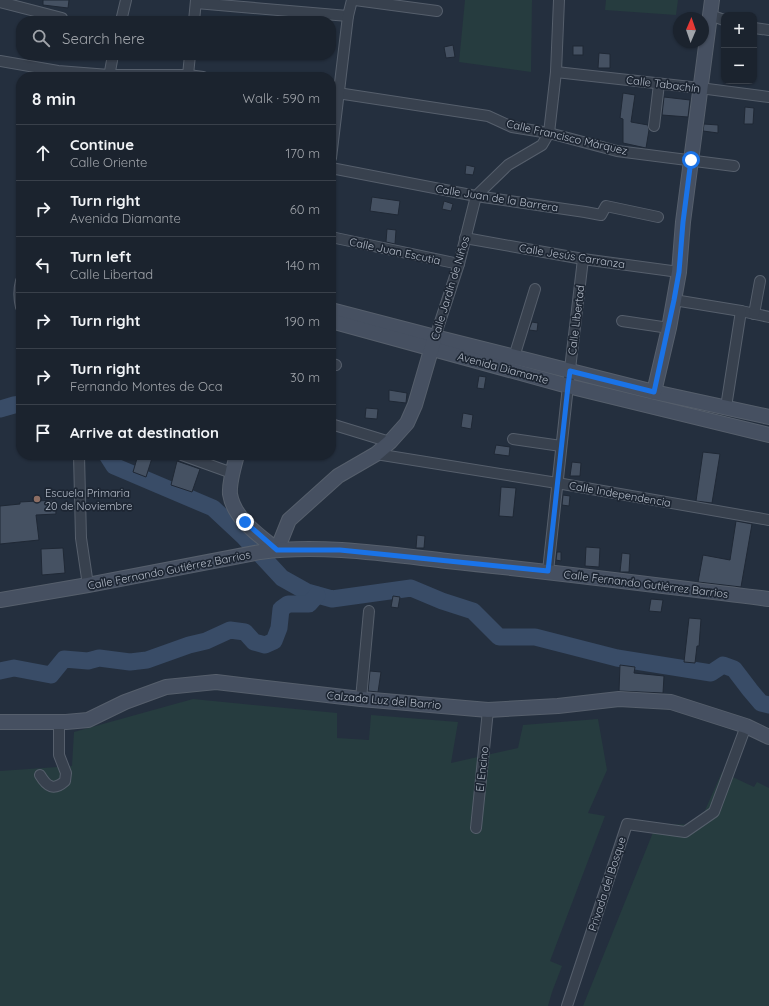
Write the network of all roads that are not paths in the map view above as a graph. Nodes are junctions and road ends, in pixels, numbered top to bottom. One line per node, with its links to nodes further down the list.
1 (126, 0): 11 (street)
2 (352, 0): 13 (street)
3 (355, 0): 8 (street)
4 (559, 0): 23 (street)
5 (712, 0): 9 (main road)
6 (196, 1): 12 (street); 13 (street)
7 (0, 2): 10 (street)
8 (437, 11)
9 (710, 15): 14 (street); 26 (main road)
10 (48, 16)
11 (122, 16)
12 (194, 16)
13 (348, 16): 25 (street)
14 (721, 19)
15 (757, 28): 16 (street)
16 (769, 30)
17 (113, 60): 21 (street)
18 (190, 60): 22 (street)
19 (0, 61): 20 (street)
20 (68, 72)
21 (110, 72)
22 (188, 72)
23 (556, 72): 24 (street, Calle Tabachín); 30 (street)
24 (660, 84): 26 (street, Calle Tabachín); 29 (street)
25 (336, 86)
26 (700, 88): 28 (street, Calle Tabachín); 31 (main road)
27 (336, 92): 30 (street, Calle Francisco Márquez)
28 (769, 97)
29 (654, 126)
30 (549, 133): 31 (street, Calle Francisco Márquez); 34 (street)
31 (691, 160): 32 (street, Calle Francisco Márquez); 40 (main road)
32 (734, 166)
33 (336, 169): 34 (street, Calle Juan de la Barrera)
34 (476, 196): 35 (street, Calle Juan de la Barrera); 37 (street, Calle Jardín de Niños)
35 (658, 217)
36 (336, 238): 39 (street, Calle Juan Escutia)
37 (466, 238): 38 (street, Calle Jesús Carranza); 39 (street, Calle Jardín de Niños)
38 (583, 259): 40 (street, Calle Jesús Carranza); 53 (street, Calle Libertad)
39 (459, 264): 51 (street, Calle Jardín de Niños)
40 (679, 272): 43 (main road)
41 (760, 281): 46 (street)
42 (535, 289): 52 (street)
43 (674, 300): 44 (street); 50 (main road)
44 (742, 311): 46 (street); 56 (street)
45 (336, 312): 51 (main road, Avenida Diamante)
46 (754, 314): 47 (street)
47 (769, 317)
48 (622, 321): 50 (street)
49 (336, 322): 51 (main road, Avenida Diamante)
50 (669, 328): 55 (main road)
51 (434, 343): 52 (main road, Avenida Diamante); 54 (main road, Avenida Diamante); 61 (main road, Calle Jardín de Niños)
52 (514, 357): 53 (main road, Avenida Diamante)
53 (570, 371): 54 (street, Calle Libertad); 55 (main road, Avenida Diamante)
54 (568, 386): 59 (main road, Avenida Diamante); 62 (street, Calle Libertad)
55 (654, 392): 56 (main road, Avenida Diamante)
56 (726, 407): 57 (main road, Avenida Diamante)
57 (769, 418)
58 (336, 426): 61 (street)
59 (769, 435)
60 (513, 439): 62 (street)
61 (390, 442): 63 (main road, Calle Jardín de Niños)
62 (561, 446): 68 (street, Calle Libertad)
63 (376, 454): 68 (street, Calle Independencia); 70 (main road, Calle Jardín de Niños)
64 (79, 460): 72 (street)
65 (196, 460): 67 (street)
66 (235, 460): 67 (main road)
67 (232, 473): 70 (main road)
68 (557, 483): 69 (street, Calle Independencia); 71 (street, Calle Libertad)
69 (769, 520)
70 (277, 550): 71 (main road, Calle Fernando Gutiérrez Barrios); 72 (main road, Calle Fernando Gutiérrez Barrios)
71 (548, 571): 73 (main road, Calle Fernando Gutiérrez Barrios)
72 (88, 585): 74 (main road, Calle Fernando Gutiérrez Barrios)
73 (769, 599)
74 (0, 600)
75 (369, 611): 76 (street)
76 (361, 699): 77 (main road, Calzada Luz del Barrio); 79 (main road, Calzada Luz del Barrio)
77 (488, 710): 80 (main road, Calzada Luz del Barrio); 83 (street, El Encino)
78 (0, 722): 79 (main road, Calzada Luz del Barrio)
79 (59, 722): 82 (street)
80 (746, 726): 81 (main road, Calzada Luz del Barrio); 84 (street, Privada del Bosque)
81 (769, 737)
82 (40, 775)
83 (476, 828)
84 (567, 1006)

